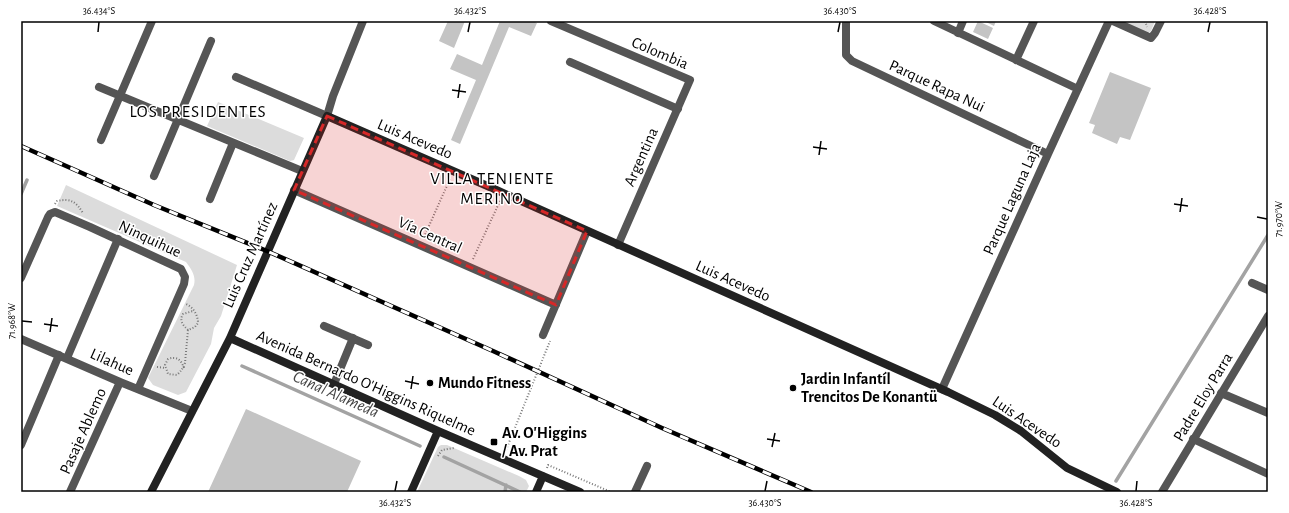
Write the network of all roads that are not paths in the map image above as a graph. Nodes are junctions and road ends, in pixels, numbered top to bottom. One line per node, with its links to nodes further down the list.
1 (152, 21): 19 (street)
2 (364, 21): 21 (street)
3 (846, 21): 25 (street, Parque Rapa Nui)
4 (934, 21): 11 (street)
5 (963, 21): 11 (street)
6 (1034, 21): 13 (street)
7 (1109, 21): 18 (street, Parque Laguna Laja)
8 (1113, 21): 9 (street)
9 (1161, 21)
10 (552, 22): 16 (street, Colombia)
11 (958, 33): 13 (street)
12 (210, 41): 22 (street)
13 (1016, 60): 18 (street)
14 (570, 62): 20 (street)
15 (236, 77): 21 (street)
16 (690, 80): 20 (street, Argentina)
17 (99, 87): 19 (street)
18 (1078, 89): 25 (street, Parque Laguna Laja)
19 (120, 96): 22 (street); 23 (street)
20 (678, 108): 32 (street, Argentina)
21 (327, 116): 26 (main road, Luis Cruz Martínez); 30 (main road, Luis Acevedo)
22 (177, 120): 24 (street); 27 (street)
23 (101, 140)
24 (233, 143): 26 (street); 29 (street)
25 (1048, 154): 48 (street, Parque Laguna Laja)
26 (302, 172): 28 (main road, Luis Cruz Martínez)
27 (154, 176)
28 (294, 190): 36 (street, Vía Central); 40 (main road, Luis Cruz Martínez)
29 (210, 199)
30 (587, 231): 32 (main road, Luis Acevedo); 36 (street)
31 (118, 239): 33 (street, Ninquihue); 44 (street); 47 (street, Ninquihue)
32 (618, 245): 48 (main road, Luis Acevedo)
33 (21, 278)
34 (1252, 283): 35 (street)
35 (1268, 290)
36 (556, 305): 39 (street)
37 (1268, 316): 49 (street, Padre Eloy Parra)
38 (324, 326): 41 (street)
39 (543, 335)
40 (230, 338): 46 (main road, Avenida Bernardo O'Higgins Riquelme); 50 (main road, Luis Cruz Martínez)
41 (353, 338): 43 (street); 46 (street)
42 (21, 339): 44 (street, Lilahue)
43 (368, 345)
44 (63, 356): 45 (street, Lilahue); 54 (street)
45 (120, 382): 47 (street, Lilahue); 58 (street, Pasaje Ablemo)
46 (334, 384): 52 (main road, Avenida Bernardo O'Higgins Riquelme)
47 (138, 389): 50 (street, Lilahue)
48 (942, 389): 64 (main road, Luis Acevedo)
49 (1221, 393): 51 (street); 53 (street, Padre Eloy Parra)
50 (192, 411): 59 (main road, Luis Cruz Martínez)
51 (1268, 414)
52 (438, 431): 57 (main road, Avenida Bernardo O'Higgins Riquelme); 60 (main road)
53 (1193, 440): 56 (street); 65 (street, Padre Eloy Parra)
54 (21, 445)
55 (647, 466): 63 (street)
56 (1268, 474)
57 (543, 476): 61 (main road); 62 (main road, Avenida Bernardo O'Higgins Riquelme)
58 (70, 492)
59 (151, 492)
60 (411, 492)
61 (536, 492)
62 (580, 492)
63 (635, 492)
64 (1117, 492)
65 (1162, 492)

